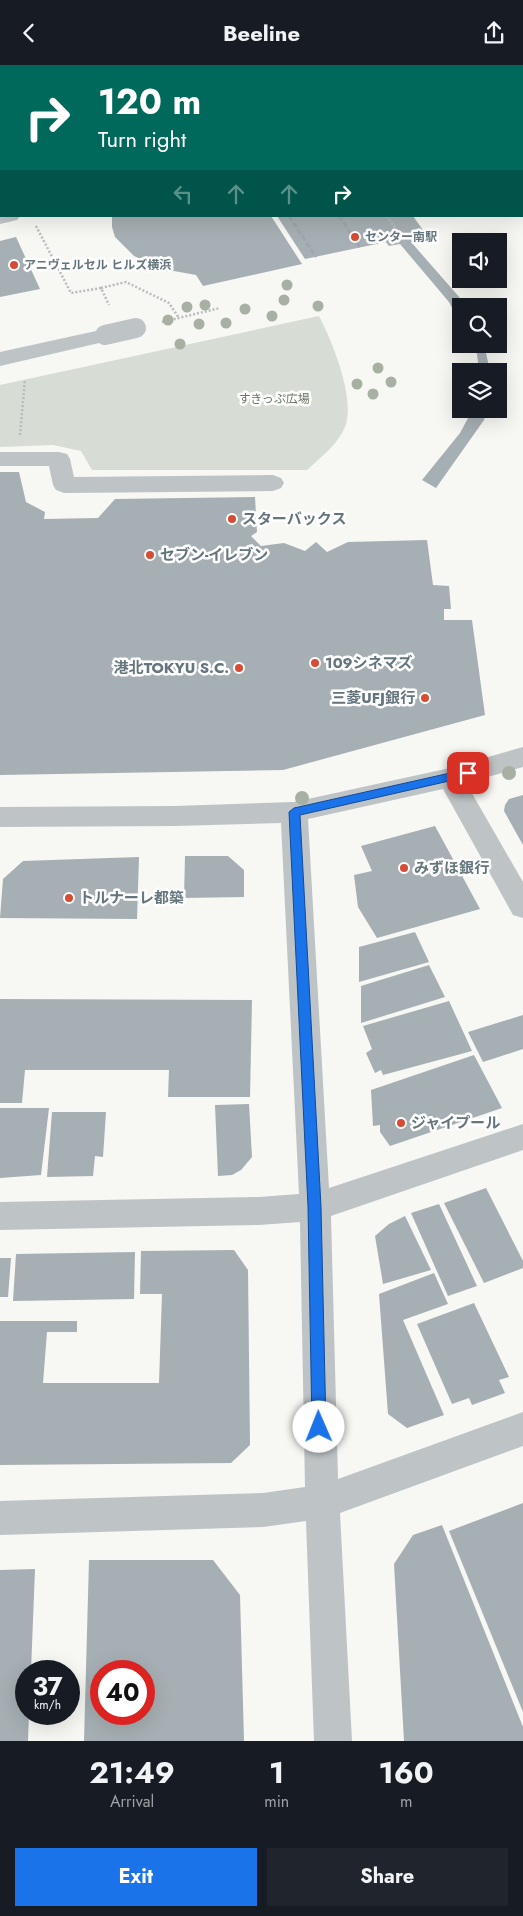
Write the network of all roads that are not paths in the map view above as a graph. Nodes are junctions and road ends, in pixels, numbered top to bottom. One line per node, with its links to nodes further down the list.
1 (136, 328): 2 (street, bridge)
2 (0, 359)
3 (9, 459): 4 (street)
4 (273, 483)
5 (523, 757): 6 (street)
6 (450, 779): 7 (street); 9 (street)
7 (294, 812): 8 (street); 11 (street)
8 (0, 817)
9 (523, 907)
10 (523, 1137): 11 (street)
11 (315, 1207): 12 (street); 14 (street)
12 (0, 1216)
13 (523, 1429): 14 (street)
14 (322, 1501): 15 (street); 16 (street)
15 (0, 1518)
16 (333, 1741)

